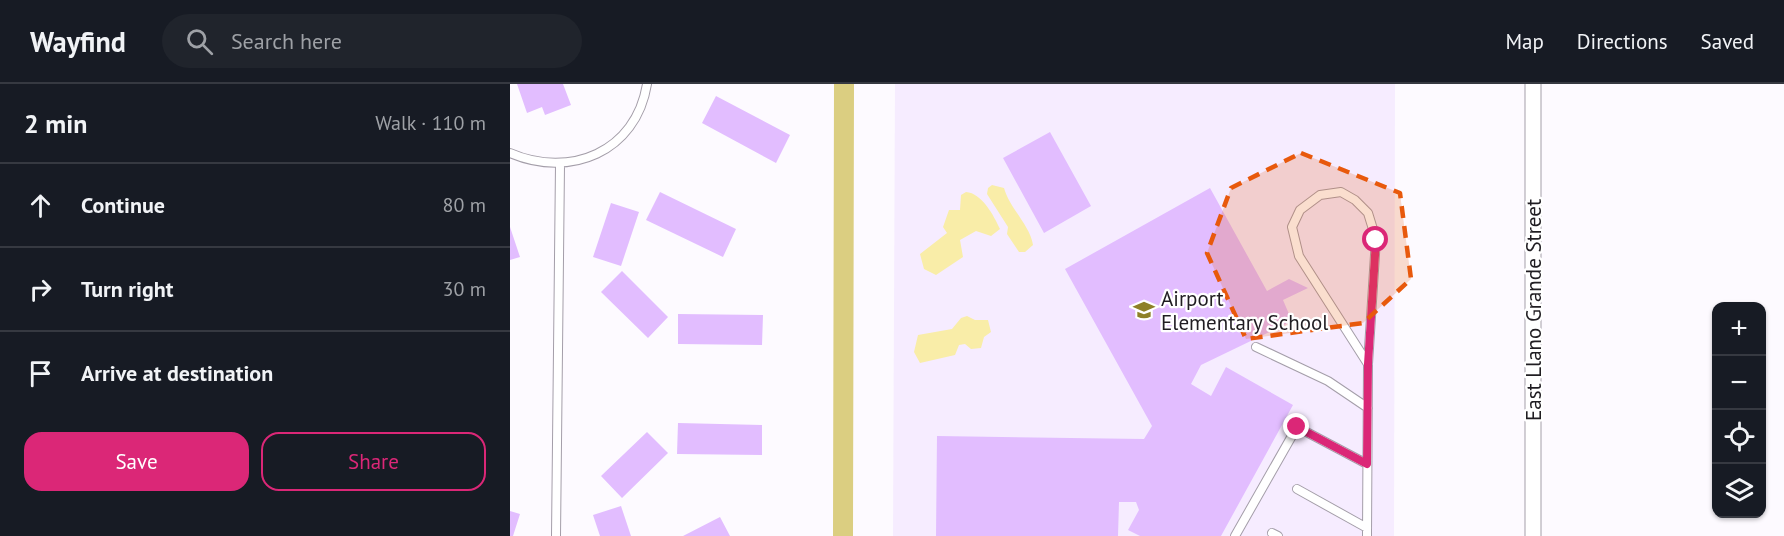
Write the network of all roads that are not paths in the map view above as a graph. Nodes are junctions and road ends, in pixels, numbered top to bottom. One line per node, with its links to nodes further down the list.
1 (647, 84): 4 (lane)
2 (1533, 84): 13 (street, East Llano Grande Street)
3 (510, 153): 4 (lane)
4 (560, 165): 11 (lane)
5 (1256, 347): 7 (lane)
6 (1368, 364): 6 (lane); 7 (lane)
7 (1368, 408): 8 (lane)
8 (1367, 464): 10 (lane); 12 (lane)
9 (1297, 489): 10 (lane)
10 (1367, 532)
11 (556, 536)
12 (1235, 536)
13 (1533, 536)

